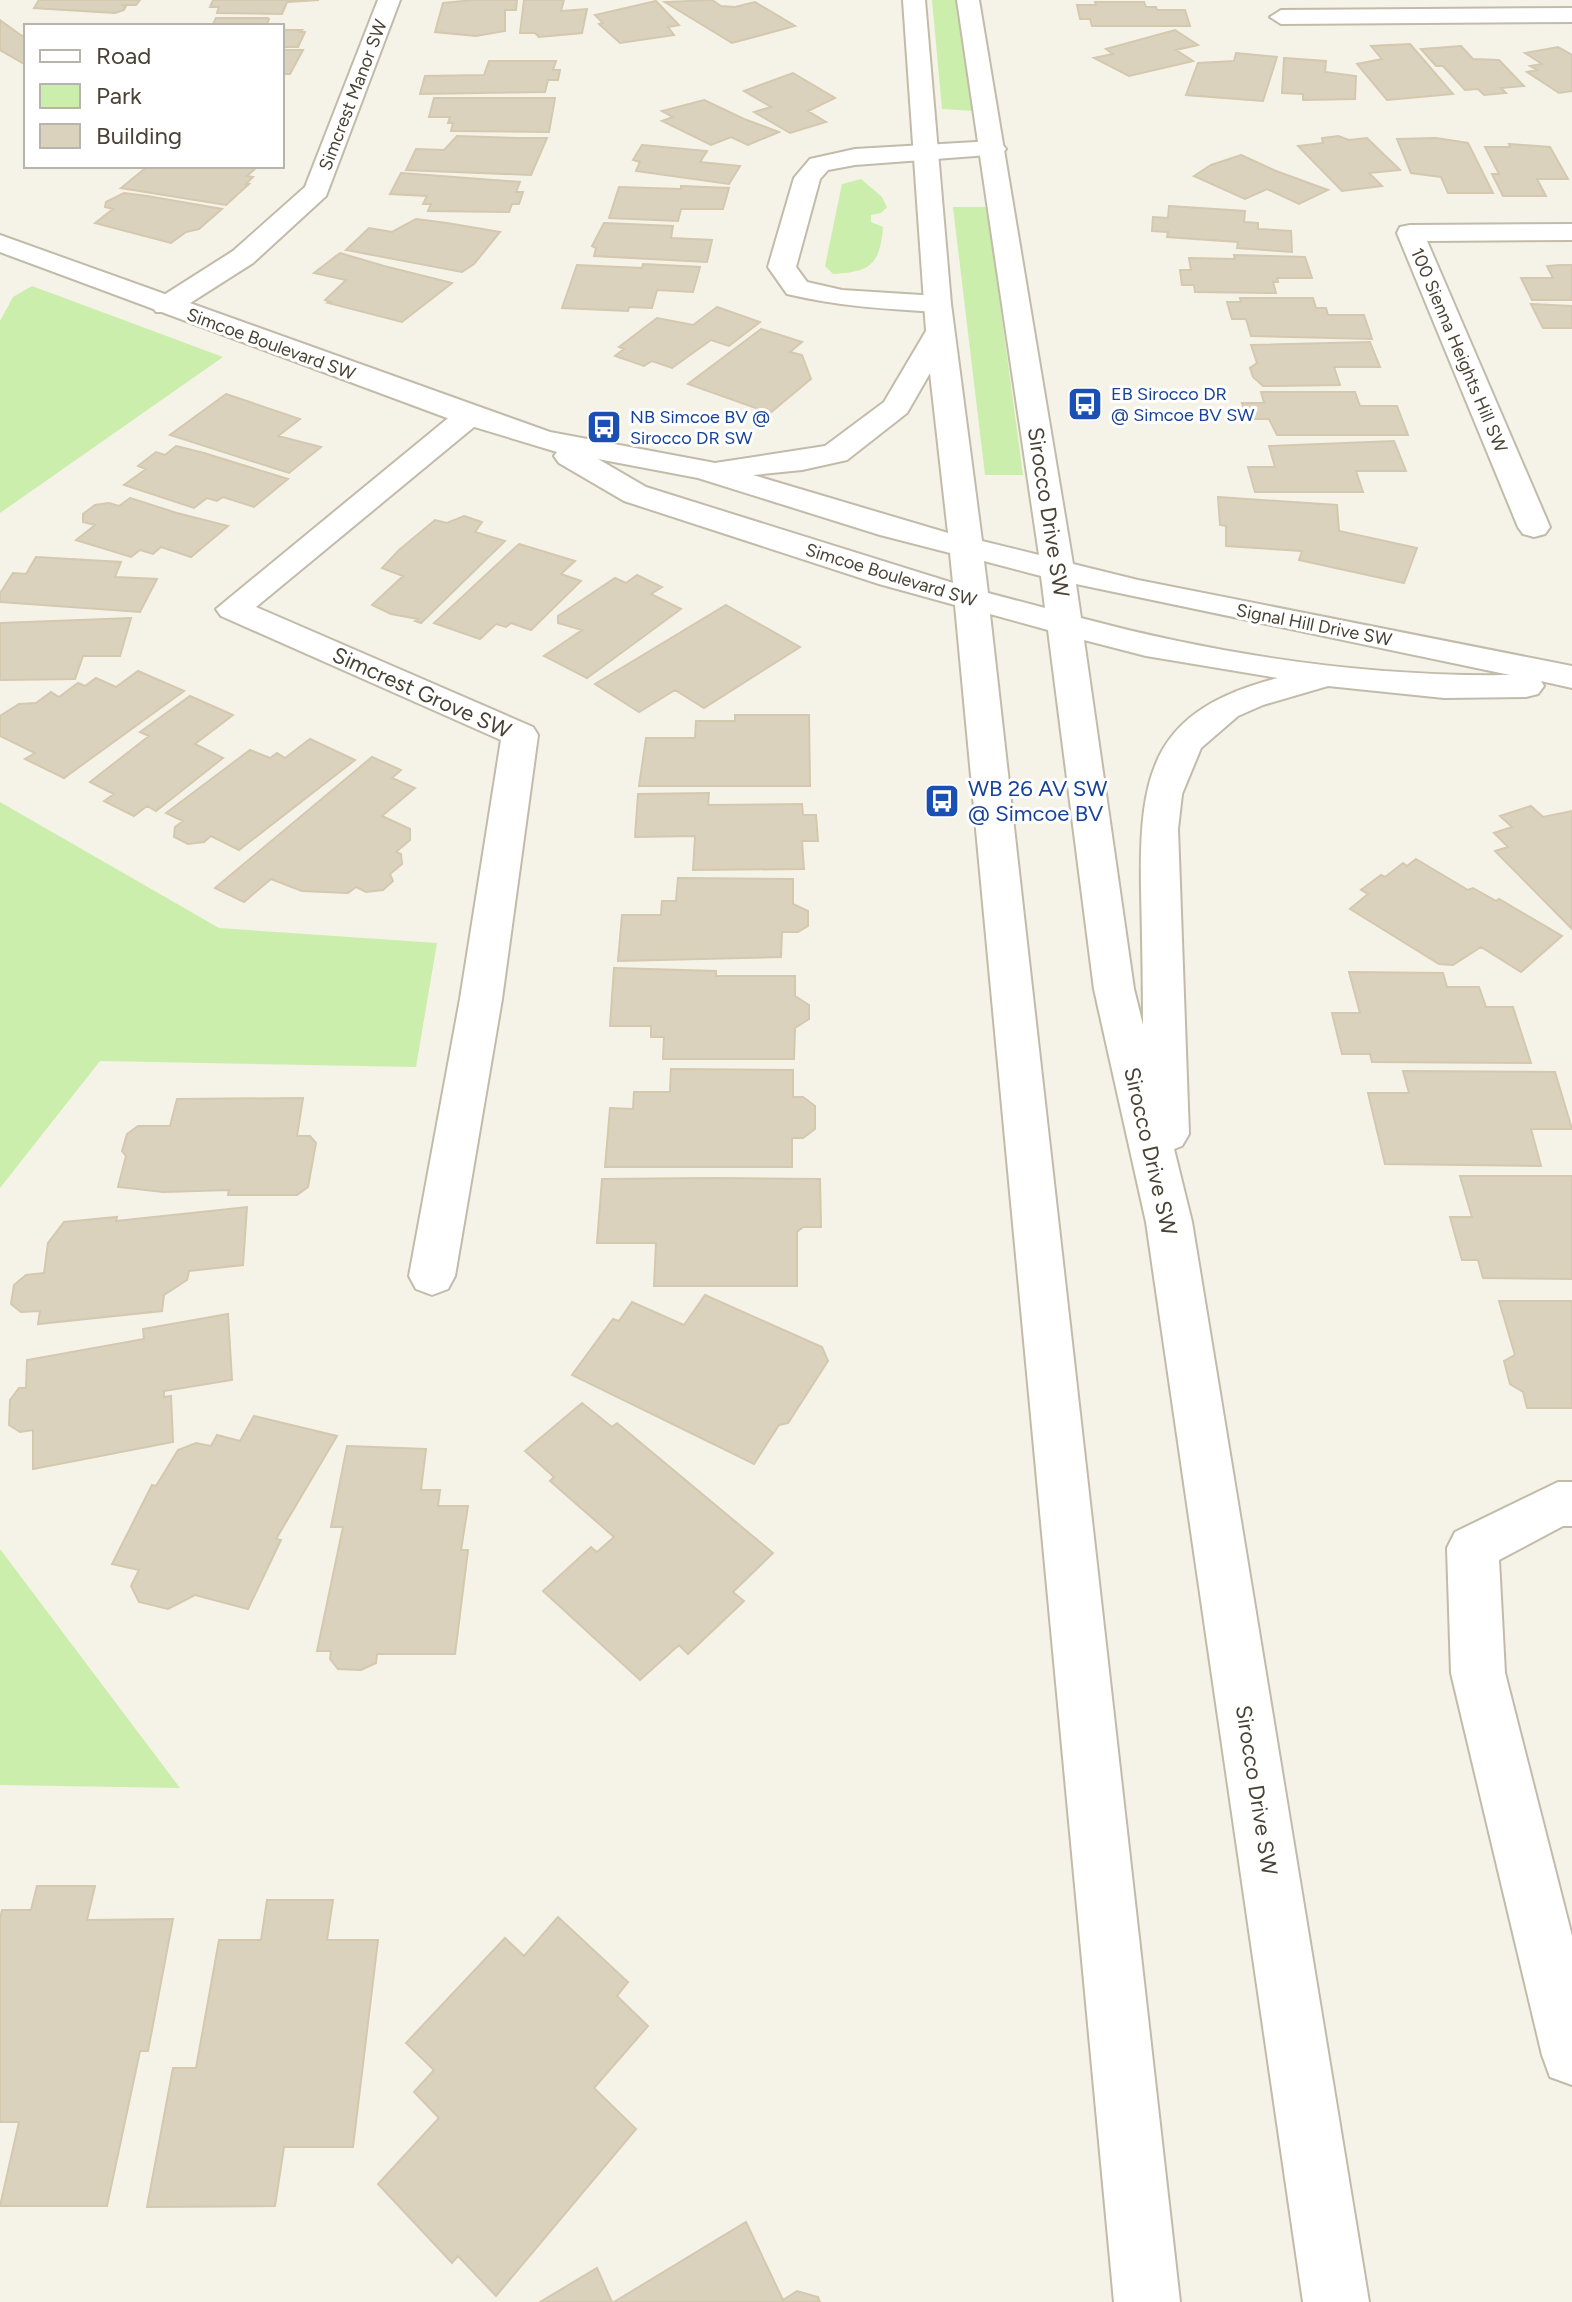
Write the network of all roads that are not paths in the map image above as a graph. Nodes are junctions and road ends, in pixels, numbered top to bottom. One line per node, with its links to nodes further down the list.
1 (389, 0): 10 (street, Simcrest Manor SW)
2 (914, 0): 7 (street)
3 (968, 0): 6 (street, Sirocco Drive SW)
4 (1572, 15): 5 (street)
5 (1281, 17)
6 (993, 149): 7 (street); 17 (street, Sirocco Drive SW)
7 (928, 153): 11 (street); 11 (street)
8 (1572, 232): 15 (street, 100 Sienna Heights Hill SW)
9 (0, 243): 10 (street, Simcoe Boulevard SW)
10 (166, 306): 12 (street, Simcoe Boulevard SW)
11 (939, 318): 14 (street); 16 (street)
12 (469, 416): 13 (street, Simcoe Boulevard SW); 24 (street, Simcrest Grove SW)
13 (544, 440): 14 (street, Simcoe Boulevard SW); 18 (street, Simcoe Boulevard SW)
14 (704, 470): 16 (street, Simcoe Boulevard SW)
15 (1534, 527)
16 (966, 547): 17 (street, Simcoe Boulevard SW); 18 (street)
17 (1057, 570): 19 (street, Sirocco Drive SW); 20 (street, Signal Hill Drive SW)
18 (971, 599): 19 (street, Simcoe Boulevard SW); 27 (street)
19 (1066, 624): 21 (street, Signal Hill Drive SW); 23 (street, Sirocco Drive SW)
20 (1572, 677)
21 (1356, 680): 22 (street, Signal Hill Drive SW); 23 (street)
22 (1572, 685)
23 (1169, 1222): 28 (street, Sirocco Drive SW)
24 (432, 1276)
25 (1572, 1504): 26 (street)
26 (1572, 2055)
27 (1147, 2302)
28 (1336, 2302)

